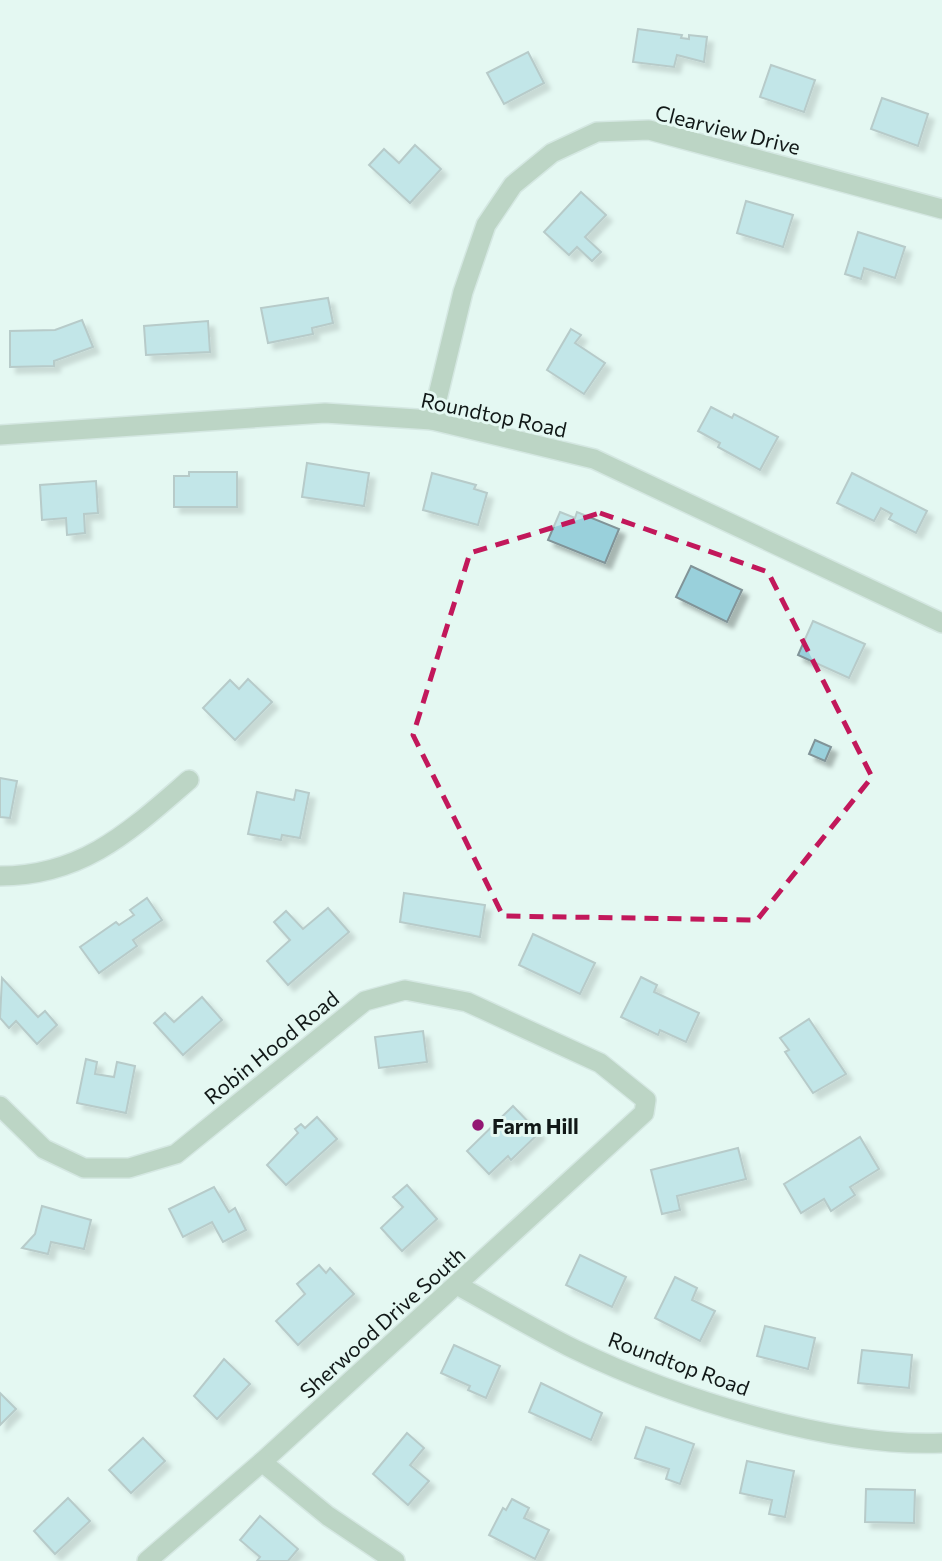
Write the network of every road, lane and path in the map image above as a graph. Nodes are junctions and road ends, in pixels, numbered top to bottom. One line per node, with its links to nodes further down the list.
1 (942, 209): 2 (street, Clearview Drive)
2 (432, 420): 3 (street, Roundtop Road); 4 (street, Roundtop Road)
3 (0, 435)
4 (942, 623)
5 (189, 780): 6 (street)
6 (0, 876)
7 (0, 1106): 8 (street, Robin Hood Road)
8 (644, 1113): 9 (street, Sherwood Drive South)
9 (457, 1285): 10 (street, Roundtop Road); 11 (street, Sherwood Drive South)
10 (942, 1443)
11 (262, 1462): 12 (street, Sherwood Drive South); 13 (street)
12 (147, 1561)
13 (395, 1561)

